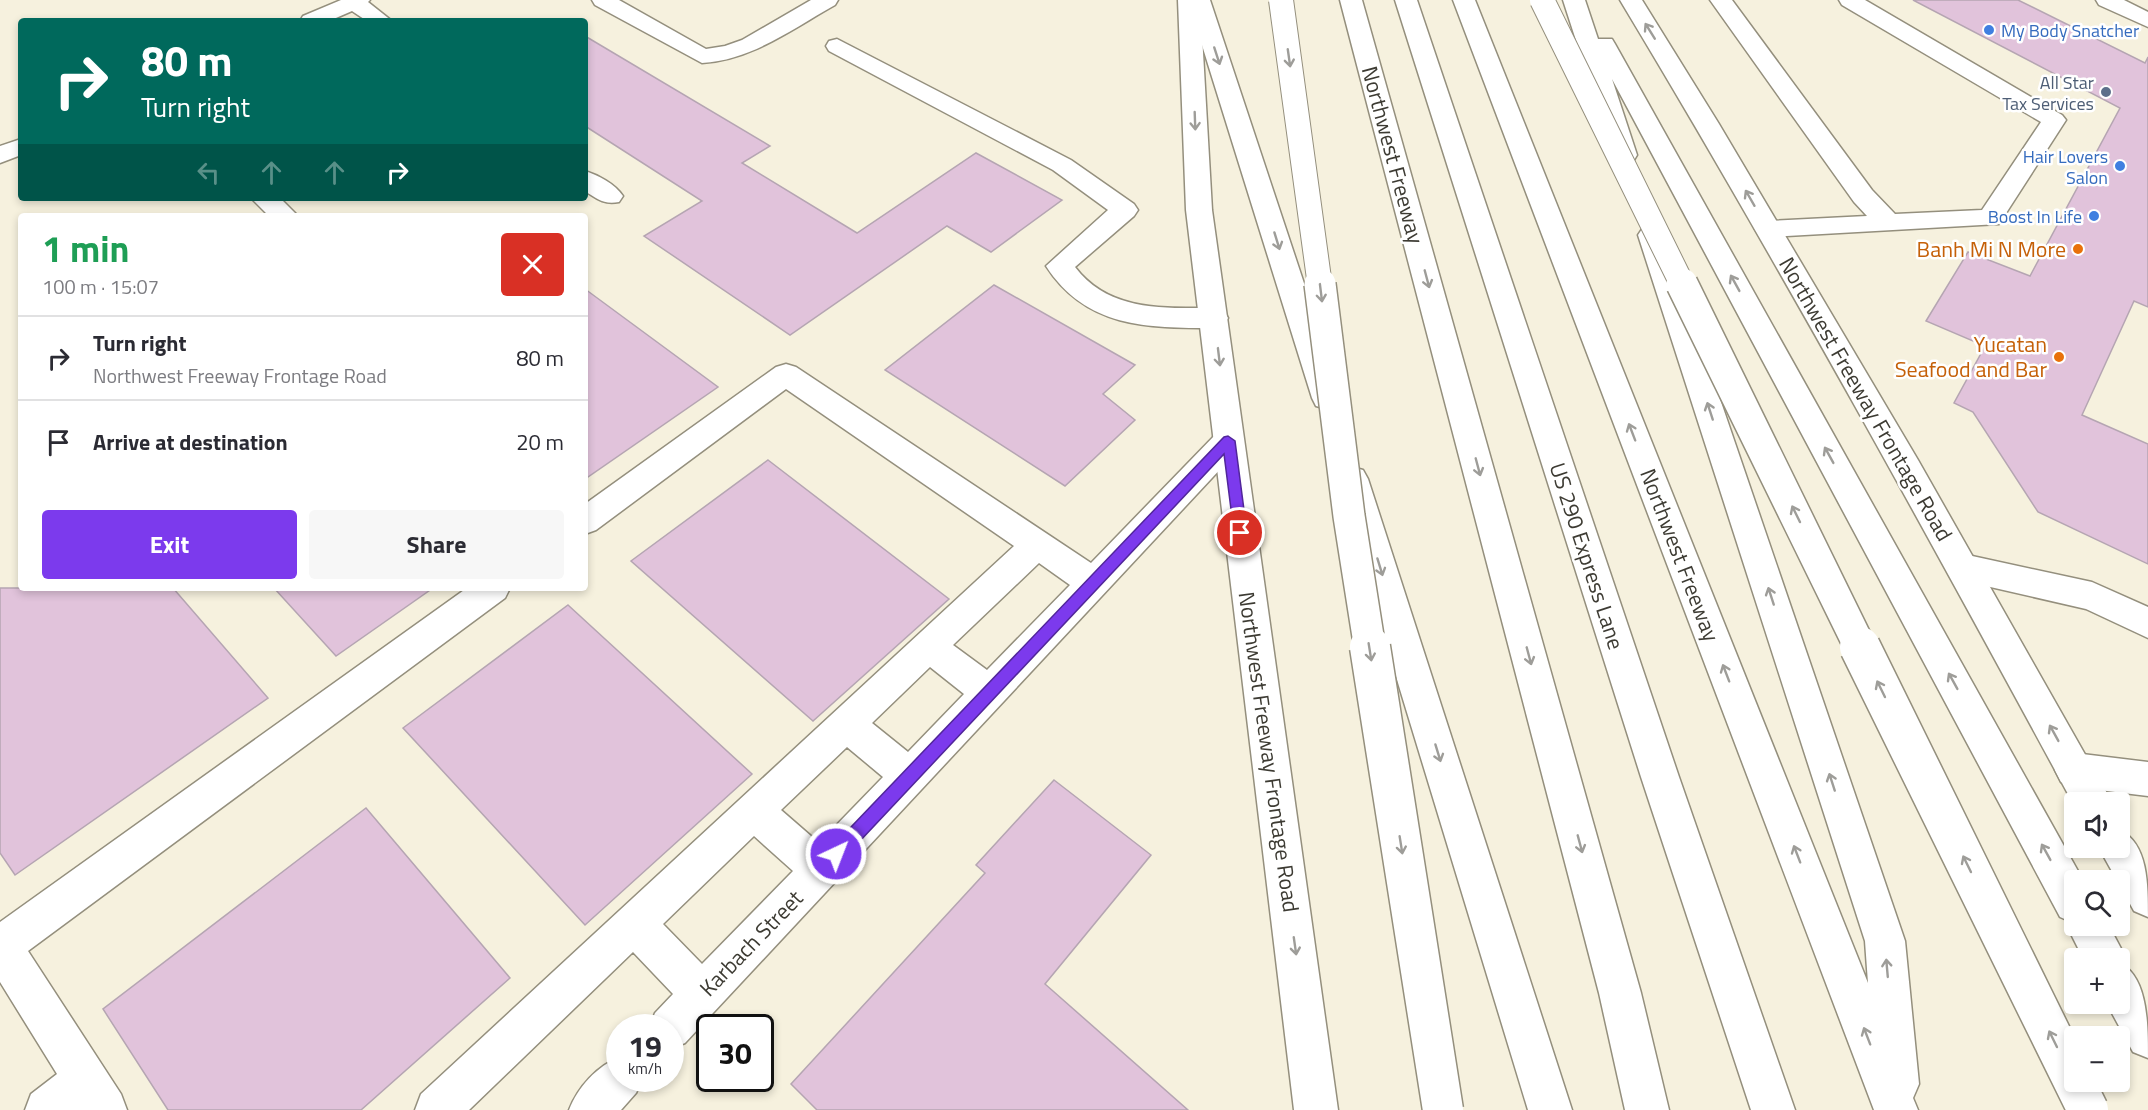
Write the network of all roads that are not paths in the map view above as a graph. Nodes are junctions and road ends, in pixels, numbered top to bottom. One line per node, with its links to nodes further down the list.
1 (603, 0): 2 (main road)
2 (827, 0)
3 (1189, 0): 29 (main road, Northwest Freeway Frontage Road, one-way to 29)
4 (1199, 0): 62 (main road, one-way to 62)
5 (1281, 0): 61 (main road, one-way to 61, bridge)
6 (1351, 0): 63 (main road, Northwest Freeway, one-way to 63)
7 (1406, 0): 64 (main road, US 290 Express Lane)
8 (1464, 0): 65 (main road, Northwest Freeway, one-way to 8)
9 (1542, 0): 66 (main road, one-way to 9, bridge)
10 (1574, 0): 65 (main road, one-way to 10)
11 (1580, 0): 47 (main road, one-way to 11)
12 (1631, 0): 28 (main road, Northwest Freeway Frontage Road, one-way to 12)
13 (1721, 0): 27 (main road)
14 (1850, 0): 27 (main road)
15 (2107, 0): 19 (main road)
16 (357, 1): 17 (main road); 18 (main road)
17 (317, 18)
18 (377, 18)
19 (2148, 20)
20 (837, 46): 29 (main road)
21 (18, 147): 22 (main road)
22 (0, 155)
23 (588, 182): 24 (main road)
24 (610, 195)
25 (268, 201): 26 (main road)
26 (282, 213)
27 (1889, 224): 28 (main road)
28 (1768, 229): 33 (main road, Northwest Freeway Frontage Road)
29 (1214, 318): 30 (main road, Northwest Freeway Frontage Road, one-way to 30)
30 (1228, 441): 34 (main road, Karbach Street); 60 (main road, Northwest Freeway Frontage Road, one-way to 60)
31 (588, 519): 32 (main road)
32 (1037, 544): 34 (main road); 37 (main road)
33 (1964, 568): 36 (main road); 40 (main road, Northwest Freeway Frontage Road, one-way to 33)
34 (1094, 583): 38 (main road, Karbach Street)
35 (489, 591): 50 (main road)
36 (2148, 623)
37 (929, 646): 38 (main road); 39 (main road)
38 (990, 693): 41 (main road, Karbach Street)
39 (846, 724): 41 (main road); 44 (main road)
40 (2074, 770): 42 (main road); 43 (main road, Northwest Freeway Frontage Road)
41 (910, 776): 46 (main road, Karbach Street)
42 (2148, 779)
43 (2087, 792)
44 (754, 811): 46 (main road); 49 (main road)
45 (2125, 858): 48 (main road)
46 (821, 870): 51 (main road, Karbach Street)
47 (2064, 885)
48 (2148, 897)
49 (634, 924): 51 (main road); 57 (main road)
50 (0, 947): 56 (main road)
51 (702, 994): 53 (main road, Karbach Street)
52 (2130, 1004): 54 (main road)
53 (683, 1014)
54 (2148, 1038)
55 (608, 1092): 59 (main road)
56 (95, 1095): 58 (main road)
57 (451, 1105)
58 (47, 1110)
59 (591, 1110)
60 (1316, 1110)
61 (1443, 1110)
62 (1550, 1110)
63 (1647, 1110)
64 (1773, 1110)
65 (1898, 1110)
66 (2088, 1110)

